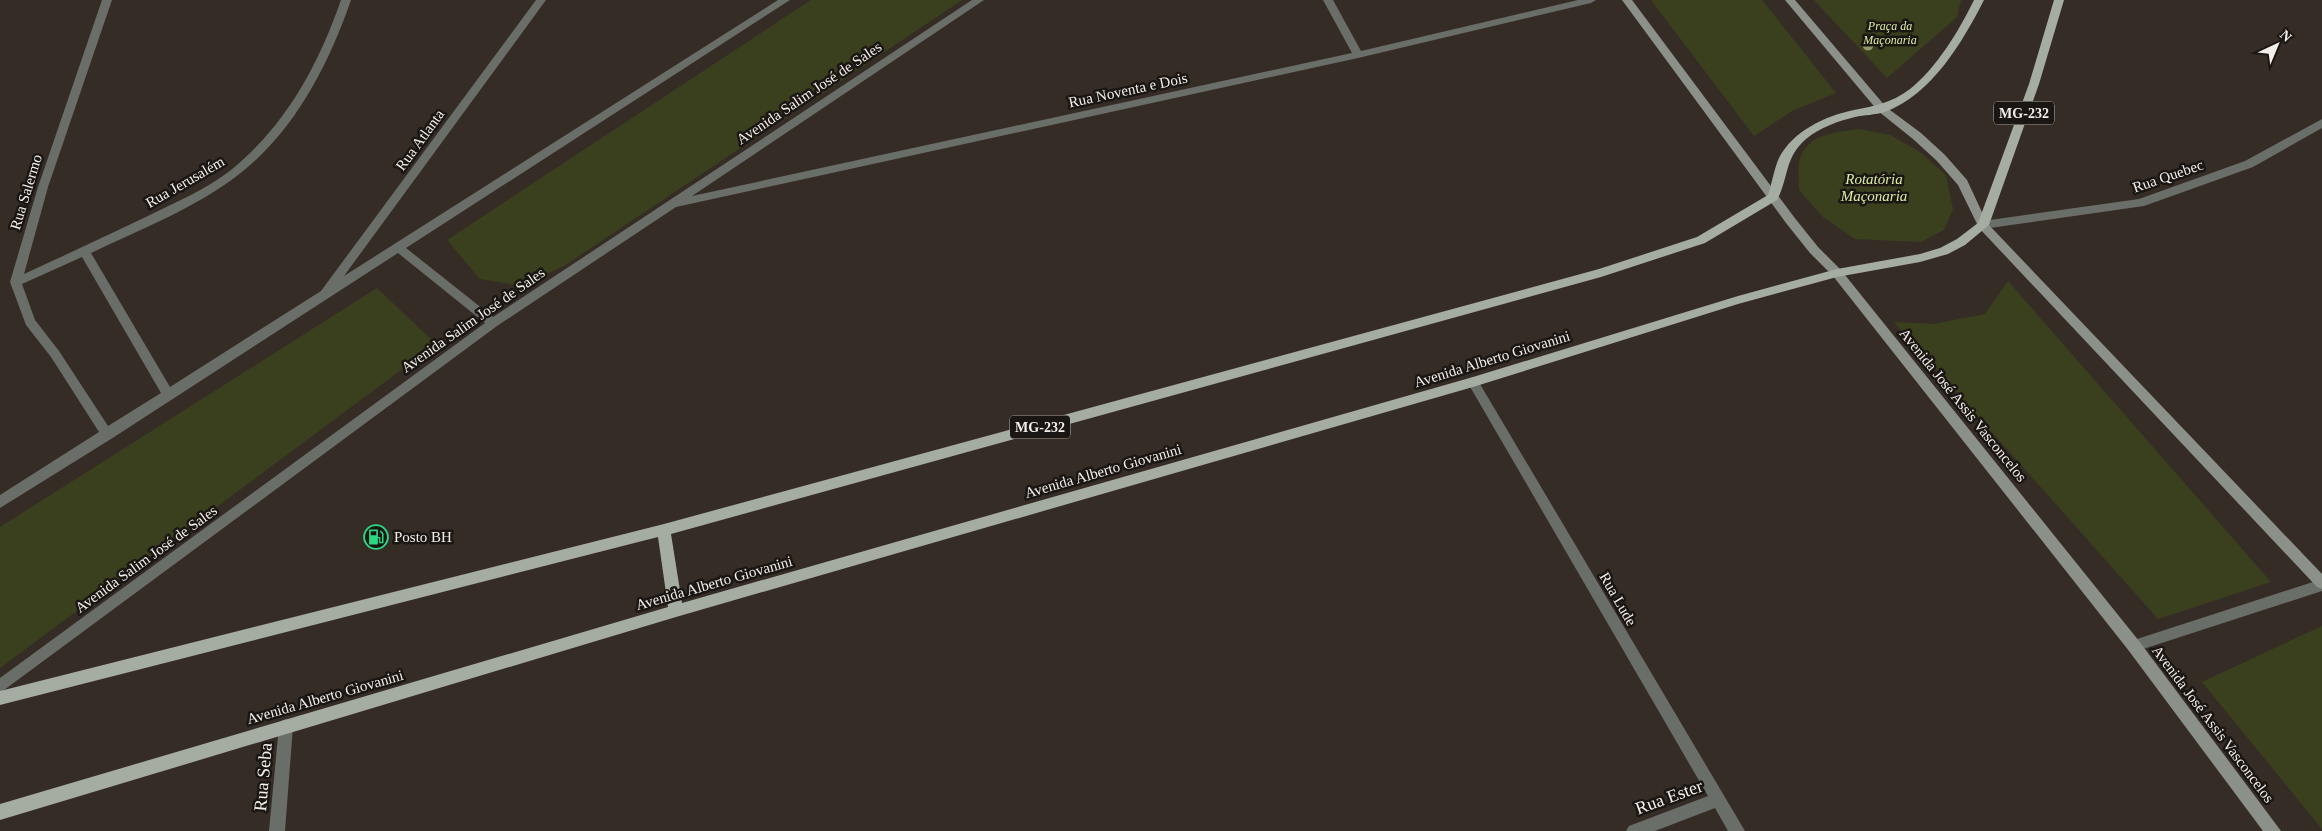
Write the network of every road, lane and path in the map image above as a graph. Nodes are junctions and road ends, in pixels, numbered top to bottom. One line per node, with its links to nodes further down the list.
1 (107, 0): 21 (street, Rua Salermo)
2 (346, 0): 19 (street, Rua Jerusalém)
3 (541, 0): 22 (street, Rua Atlanta)
4 (785, 0): 18 (street)
5 (979, 0): 16 (street, Avenida Salim José de Sales)
6 (1328, 0): 12 (street)
7 (1591, 0): 12 (street, Rua Noventa e Dois)
8 (1626, 0): 15 (street, Avenida José Assis Vasconcelos)
9 (1790, 0): 13 (street)
10 (1979, 0): 13 (main road)
11 (2059, 0): 17 (main road, MG-232)
12 (1358, 54): 16 (street, Rua Noventa e Dois)
13 (1882, 109): 15 (main road); 17 (street)
14 (2322, 123): 17 (street, Rua Quebec)
15 (1773, 196): 20 (street, Avenida José Assis Vasconcelos); 28 (main road, MG-232)
16 (670, 205): 23 (street, Avenida Salim José de Sales)
17 (1983, 225): 20 (main road, Avenida Alberto Giovanini); 29 (street)
18 (399, 248): 22 (street); 23 (street)
19 (85, 252): 21 (street, Rua Jerusalém); 25 (street)
20 (1837, 273): 24 (main road, Avenida Alberto Giovanini); 31 (street, Avenida José Assis Vasconcelos)
21 (16, 282): 26 (street)
22 (323, 297): 25 (street)
23 (493, 323): 32 (street, Avenida Salim José de Sales)
24 (1473, 382): 30 (main road, Avenida Alberto Giovanini); 35 (street, Rua Lude)
25 (168, 394): 26 (street)
26 (107, 435): 27 (street)
27 (0, 502)
28 (664, 530): 30 (main road); 33 (main road, MG-232)
29 (2322, 584): 31 (street)
30 (676, 611): 34 (main road, Avenida Alberto Giovanini)
31 (2134, 646): 40 (street, Avenida José Assis Vasconcelos)
32 (0, 686)
33 (0, 698)
34 (286, 726): 36 (main road, Avenida Alberto Giovanini); 37 (street, Rua Seba)
35 (1718, 800): 38 (street, Rua Ester); 39 (street, Rua Lude)
36 (0, 812)
37 (277, 831)
38 (1634, 831)
39 (1737, 831)
40 (2273, 831)

